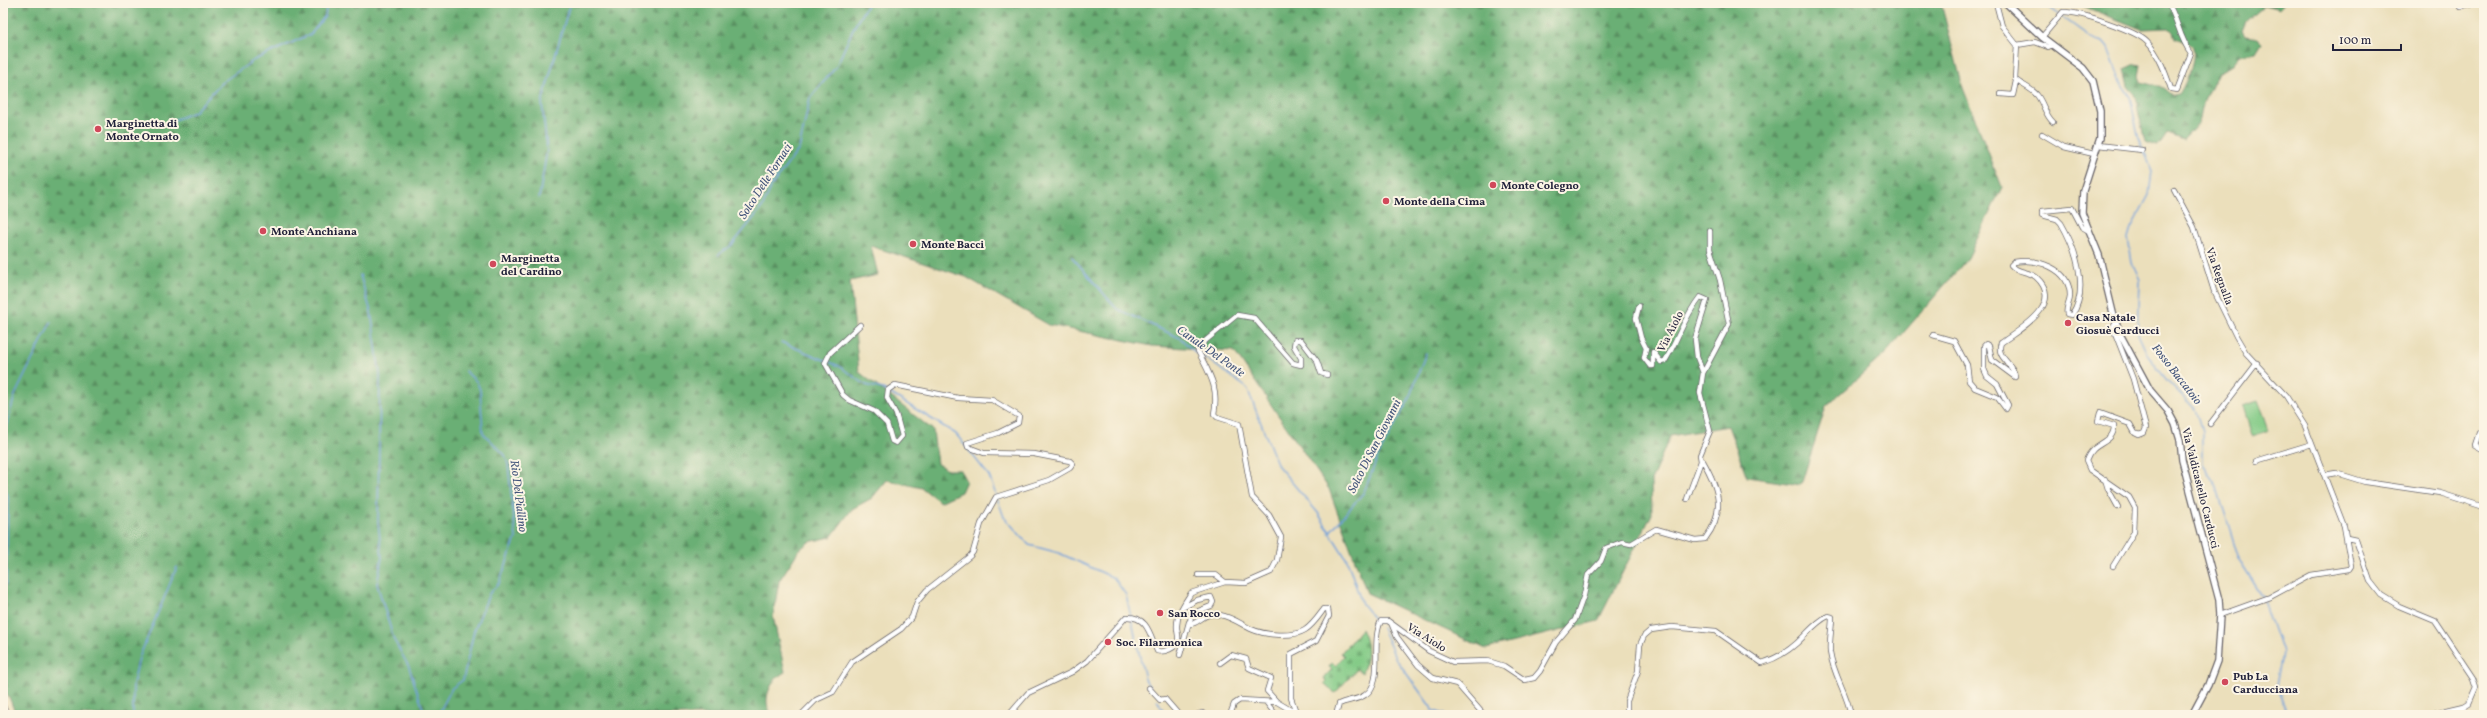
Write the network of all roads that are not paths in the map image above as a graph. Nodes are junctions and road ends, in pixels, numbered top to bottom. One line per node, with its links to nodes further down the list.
1 (1996, 3): 8 (street)
2 (2006, 3): 6 (street, Via Valdicastello Carducci)
3 (2168, 3): 6 (street)
4 (2473, 3): 5 (street)
5 (2460, 7)
6 (2042, 37): 7 (street, Via Valdicastello Carducci)
7 (2052, 44): 8 (street); 13 (street, Via Valdicastello Carducci)
8 (2017, 45): 9 (street)
9 (2016, 81): 10 (street); 11 (street)
10 (2000, 94)
11 (2053, 122)
12 (2042, 134): 15 (street)
13 (2098, 145): 14 (street); 15 (street, Via Valdicastello Carducci)
14 (2142, 150)
15 (2094, 154): 17 (street, Via Valdicastello Carducci)
16 (2174, 190): 23 (street, Via Regnalla)
17 (2089, 230): 20 (street, Via Valdicastello Carducci); 22 (street, Via Valdicastello Carducci)
18 (1710, 231): 24 (street, Via Aiolo)
19 (1639, 306): 24 (street, Via Aiolo)
20 (2116, 322): 33 (street); 42 (street, Via Valdicastello Carducci)
21 (860, 326): 54 (street)
22 (1933, 336)
23 (2257, 363): 26 (street); 28 (street, Via Regnalla)
24 (1703, 373): 30 (street, Via Aiolo)
25 (1327, 375): 40 (street)
26 (2210, 424)
27 (2484, 430): 29 (street)
28 (2312, 444): 31 (street); 32 (street, Via Regnalla)
29 (2484, 450)
30 (1701, 461): 34 (street, Via Aiolo); 44 (street, Via Aiolo)
31 (2256, 461)
32 (2324, 475): 35 (street); 37 (street, Via Regnalla)
33 (2105, 479): 36 (street); 38 (street)
34 (1687, 499)
35 (2484, 506)
36 (2118, 507)
37 (2347, 538): 42 (street); 65 (street)
38 (2113, 566)
39 (1198, 575): 40 (street)
40 (1225, 582): 41 (street)
41 (1182, 608): 43 (street); 55 (street)
42 (2220, 615): 64 (street, Via Valdicastello Carducci)
43 (1189, 622): 45 (street); 52 (street)
44 (1392, 624): 60 (street); 61 (street)
45 (1180, 655)
46 (1220, 662): 49 (street)
47 (1149, 688): 56 (street)
48 (1266, 702): 49 (street); 58 (street); 59 (street)
49 (1277, 702): 52 (street)
50 (3, 706): 53 (street)
51 (1206, 714): 57 (street)
52 (1298, 714)
53 (7, 715)
54 (801, 715)
55 (1009, 715)
56 (1179, 715)
57 (1196, 715)
58 (1230, 715)
59 (1276, 715)
60 (1336, 715)
61 (1484, 715)
62 (1627, 715): 63 (street)
63 (1851, 715)
64 (2192, 715)
65 (2426, 715)

